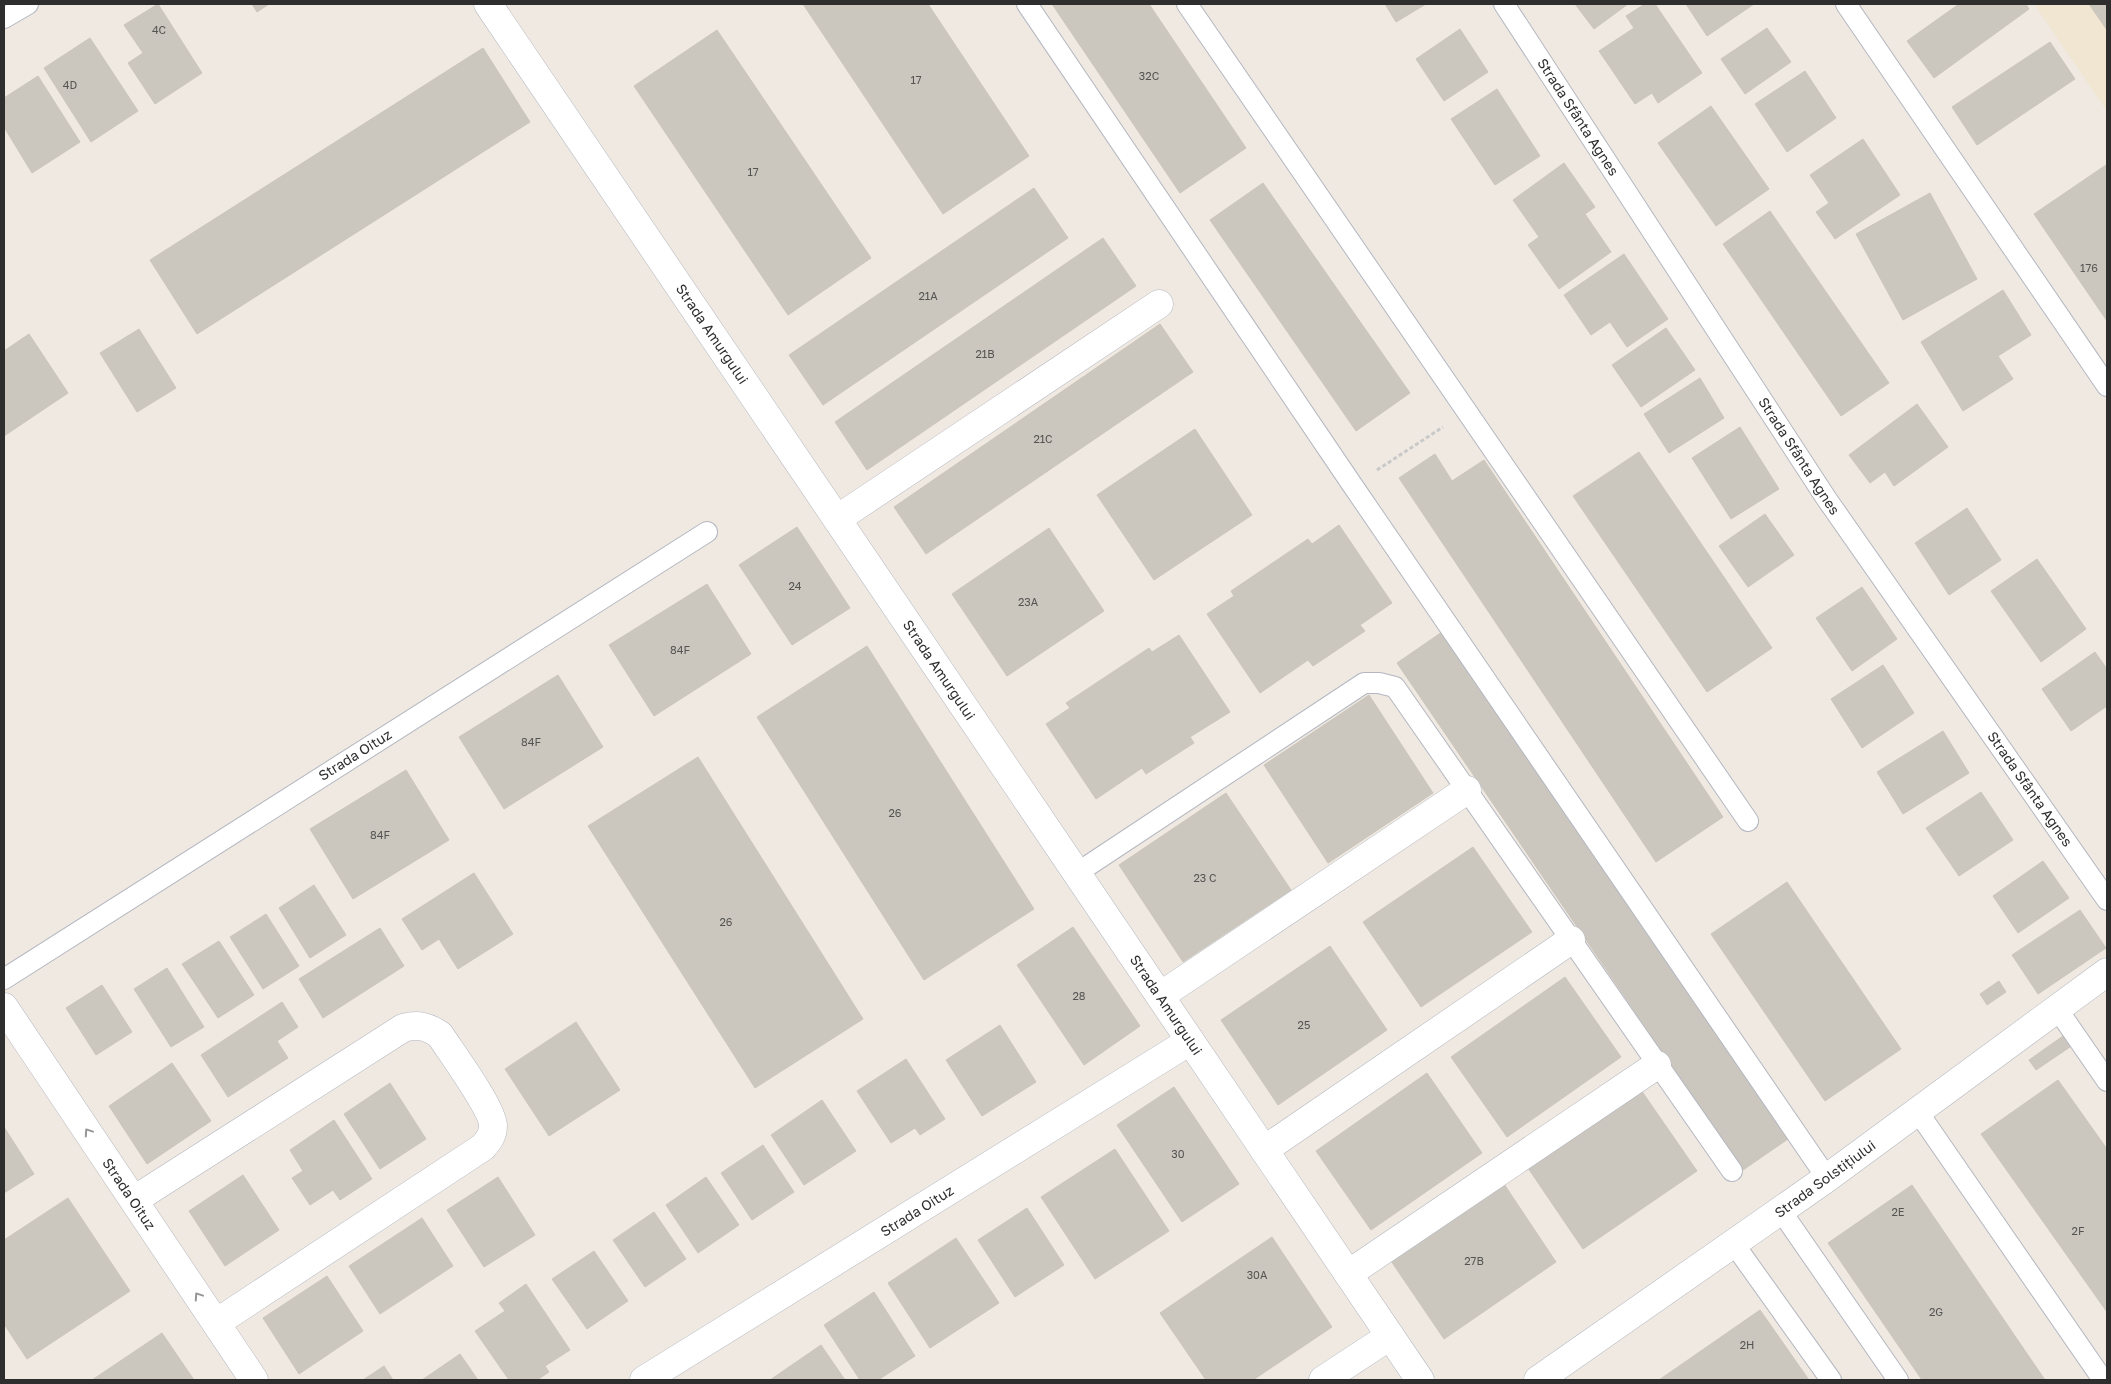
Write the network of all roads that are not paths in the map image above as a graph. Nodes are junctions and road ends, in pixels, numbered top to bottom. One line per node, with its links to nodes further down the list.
1 (28, 4): 7 (lane)
2 (488, 4): 10 (street, Strada Amurgului)
3 (1027, 4): 28 (lane)
4 (1187, 4): 13 (lane)
5 (1504, 4): 15 (lane, Strada Sfânta Agnes)
6 (1846, 4): 9 (lane)
7 (4, 18)
8 (1159, 304): 10 (street)
9 (2107, 386)
10 (837, 519): 14 (street, Strada Amurgului)
11 (707, 532): 18 (lane, Strada Oituz)
12 (1467, 790): 14 (lane); 16 (lane); 19 (street)
13 (1748, 821)
14 (1077, 873): 19 (street, Strada Amurgului)
15 (2107, 900)
16 (1571, 940): 23 (lane); 26 (street)
17 (2107, 972): 21 (street, Strada Solstițiului)
18 (4, 979)
19 (1160, 996): 22 (street, Strada Amurgului)
20 (4, 1007): 29 (street, Strada Oituz, one-way to 20)
21 (2058, 1010): 24 (lane); 25 (street, Strada Solstițiului)
22 (1190, 1041): 26 (street, Strada Amurgului); 36 (street, Strada Oituz)
23 (1657, 1065): 27 (lane); 32 (street)
24 (2107, 1081)
25 (1918, 1112): 28 (street, Strada Solstițiului); 42 (lane)
26 (1264, 1150): 32 (street, Strada Amurgului)
27 (1732, 1171)
28 (1827, 1178): 30 (street, Strada Solstițiului)
29 (134, 1200): 33 (street, Strada Oituz, one-way to 29); 33 (street)
30 (1781, 1211): 31 (street, Strada Solstițiului); 41 (lane)
31 (1734, 1244): 39 (street, Strada Solstițiului); 40 (lane)
32 (1348, 1274): 34 (street, Strada Amurgului)
33 (216, 1323): 35 (street, Strada Oituz)
34 (1390, 1336): 37 (street); 38 (street, Strada Amurgului)
35 (254, 1380)
36 (644, 1380)
37 (1323, 1380)
38 (1420, 1380)
39 (1538, 1380)
40 (1830, 1380)
41 (1898, 1380)
42 (2103, 1380)

